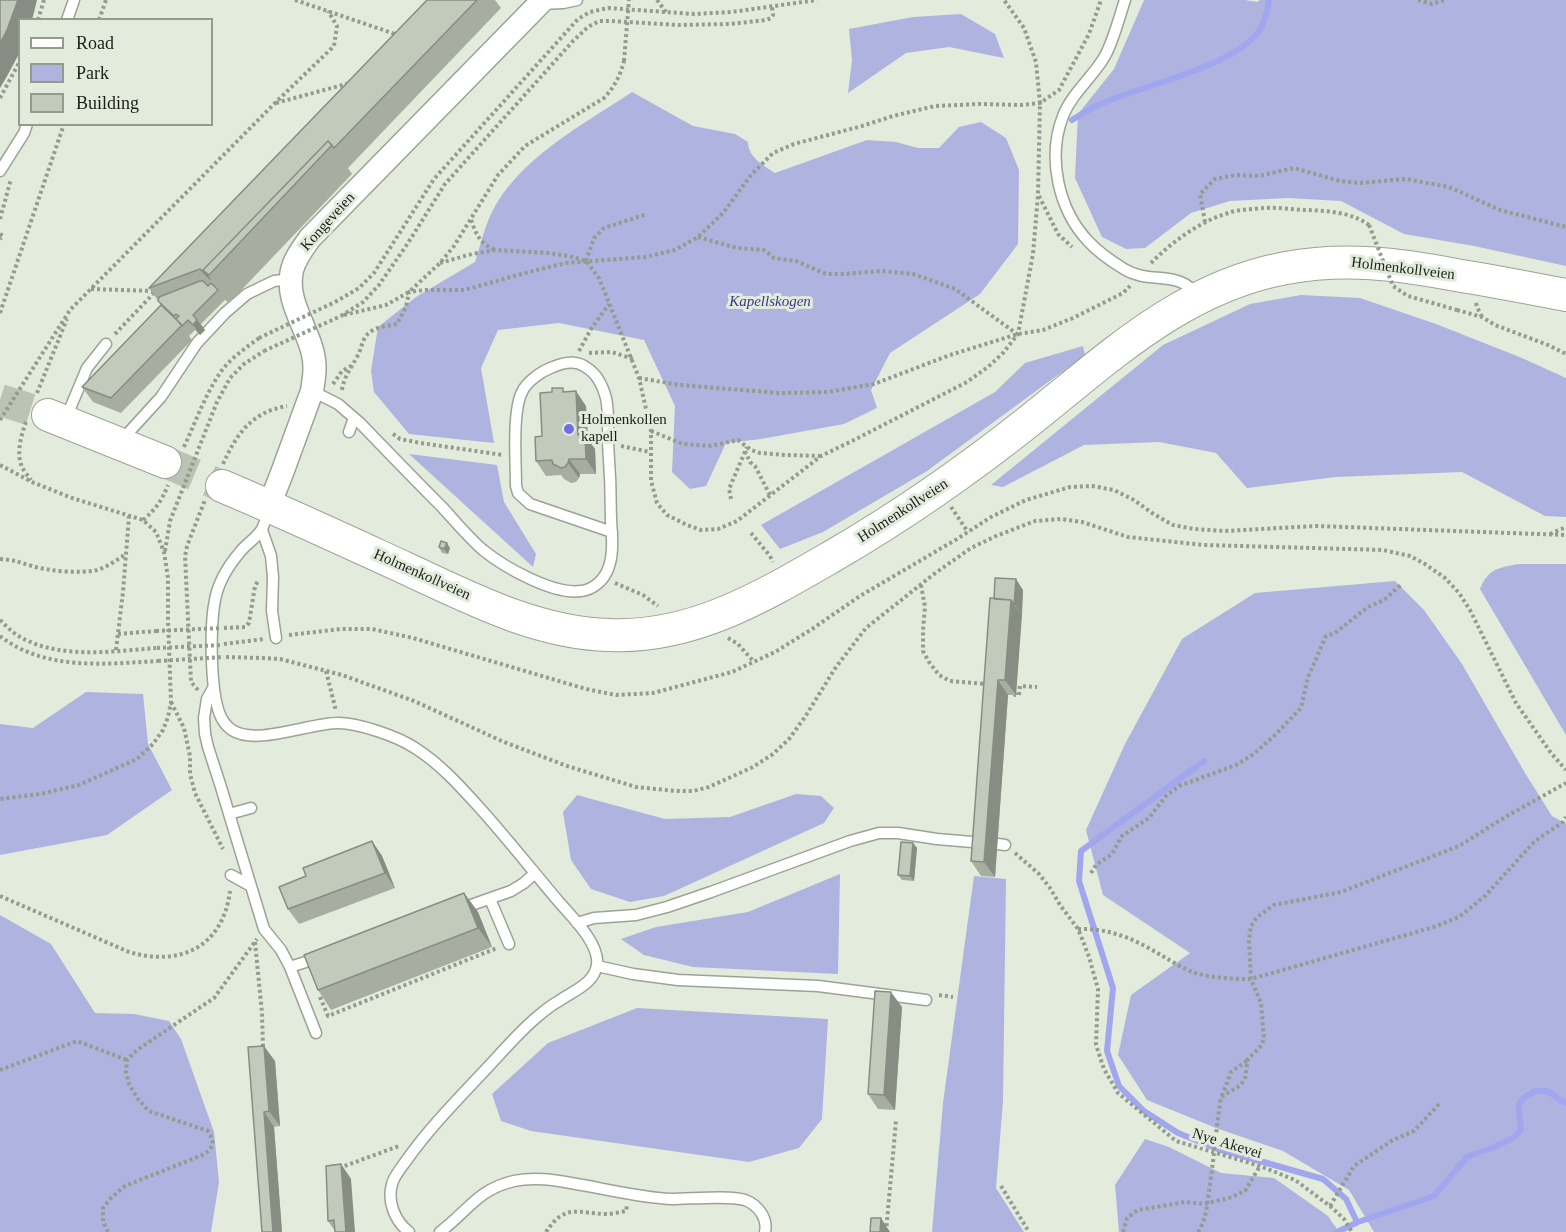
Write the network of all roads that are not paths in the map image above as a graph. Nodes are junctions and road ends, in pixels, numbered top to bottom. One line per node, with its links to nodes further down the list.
1 (74, 0): 5 (lane)
2 (577, 0): 4 (lane)
3 (1125, 0): 10 (lane)
4 (541, 2): 8 (street, Kongeveien)
5 (68, 18)
6 (26, 126): 7 (lane)
7 (0, 171)
8 (291, 279): 12 (street, Kongeveien); 15 (lane)
9 (1566, 295): 10 (main road, Holmenkollveien)
10 (1199, 297): 19 (main road, Holmenkollveien)
11 (106, 344): 13 (lane)
12 (319, 394): 14 (lane); 19 (street, Kongeveien)
13 (56, 418): 17 (main road)
14 (354, 418): 16 (lane); 20 (lane)
15 (130, 431)
16 (349, 432)
17 (172, 465)
18 (216, 485): 19 (main road, Holmenkollveien)
19 (265, 518): 21 (lane); 22 (lane)
20 (612, 532): 20 (lane)
21 (276, 638)
22 (214, 688): 23 (lane); 26 (lane)
23 (382, 733): 24 (lane); 28 (lane)
24 (379, 745)
25 (251, 808): 26 (lane)
26 (229, 814): 30 (lane)
27 (984, 843): 33 (lane)
28 (535, 873): 31 (lane); 33 (lane)
29 (231, 875): 30 (lane)
30 (251, 886): 37 (lane)
31 (490, 899): 32 (lane); 34 (lane)
32 (446, 914)
33 (577, 923): 36 (lane)
34 (509, 944)
35 (326, 955): 37 (lane)
36 (597, 966): 38 (lane); 40 (lane)
37 (290, 967): 39 (lane)
38 (926, 1000)
39 (316, 1033)
40 (409, 1232)
41 (440, 1232): 42 (lane)
42 (765, 1232)

